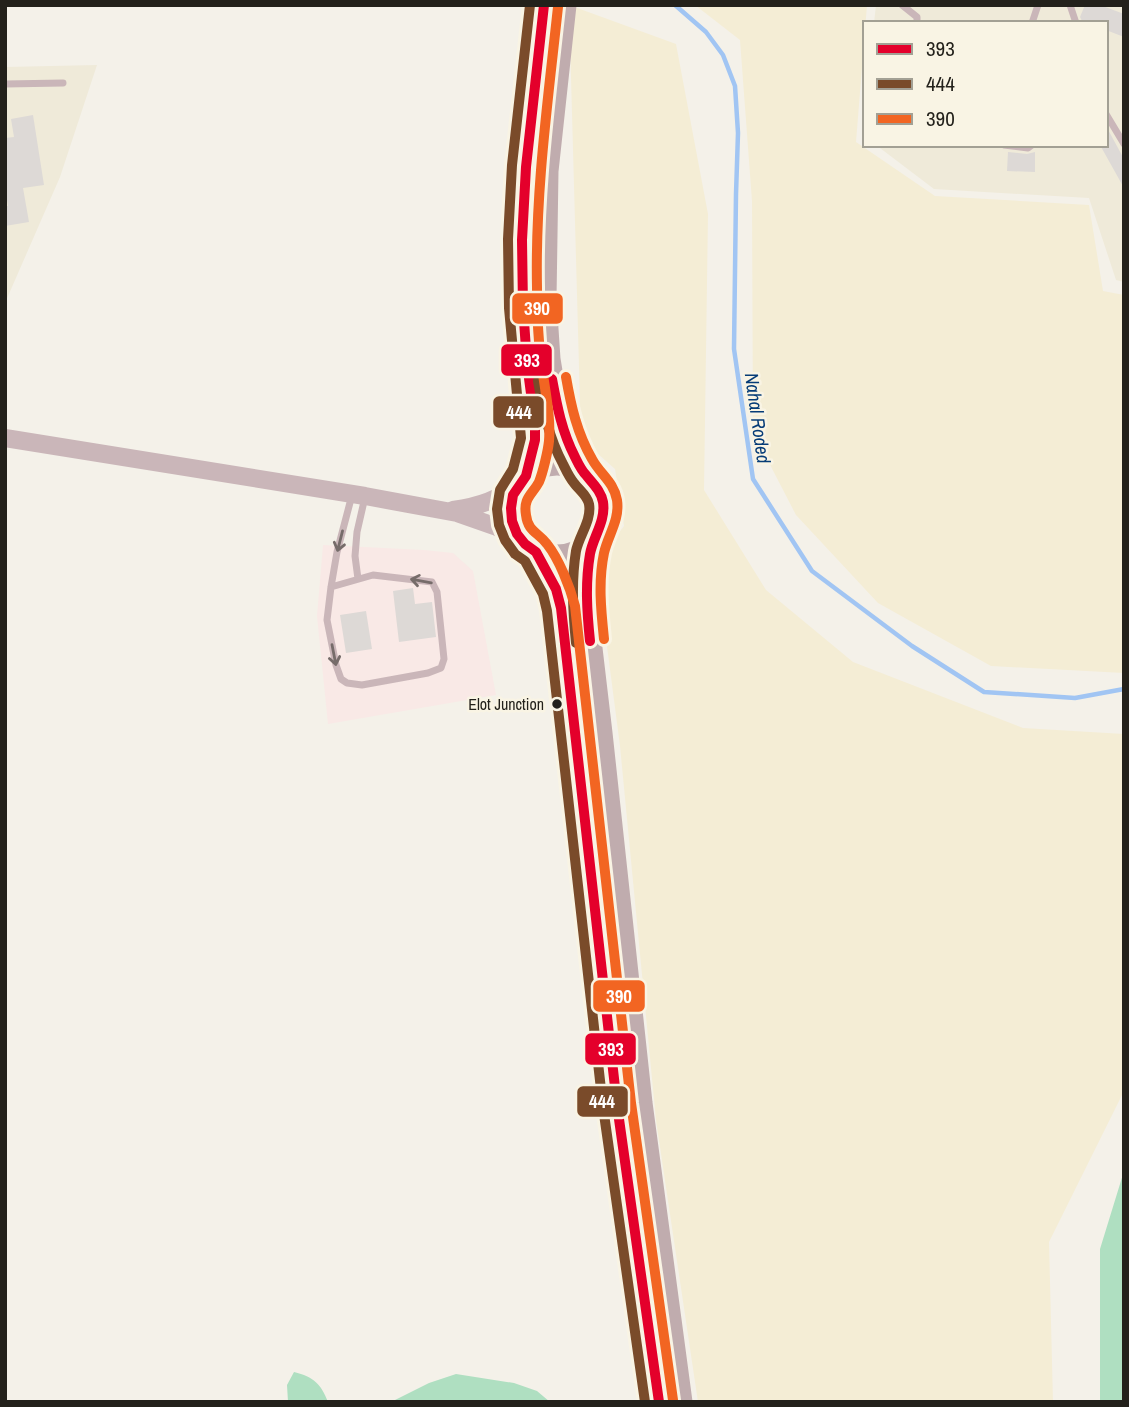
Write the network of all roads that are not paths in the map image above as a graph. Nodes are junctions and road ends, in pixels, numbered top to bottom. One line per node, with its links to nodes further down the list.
1 (544, 5): 11 (highway)
2 (565, 5): 10 (highway)
3 (902, 5): 4 (lane)
4 (917, 20)
5 (63, 83): 6 (lane)
6 (5, 84)
7 (1108, 117): 8 (lane)
8 (1124, 144)
9 (5, 438): 12 (street)
10 (582, 471): 11 (highway); 14 (highway)
11 (523, 479): 13 (street); 15 (highway)
12 (358, 495): 13 (street); 16 (lane); 17 (lane, one-way to 17)
13 (447, 511): 15 (street)
14 (593, 539): 15 (highway); 19 (highway)
15 (531, 548): 18 (highway)
16 (358, 579): 17 (lane); 17 (lane, one-way to 16)
17 (331, 587)
18 (659, 1402)
19 (681, 1402)

